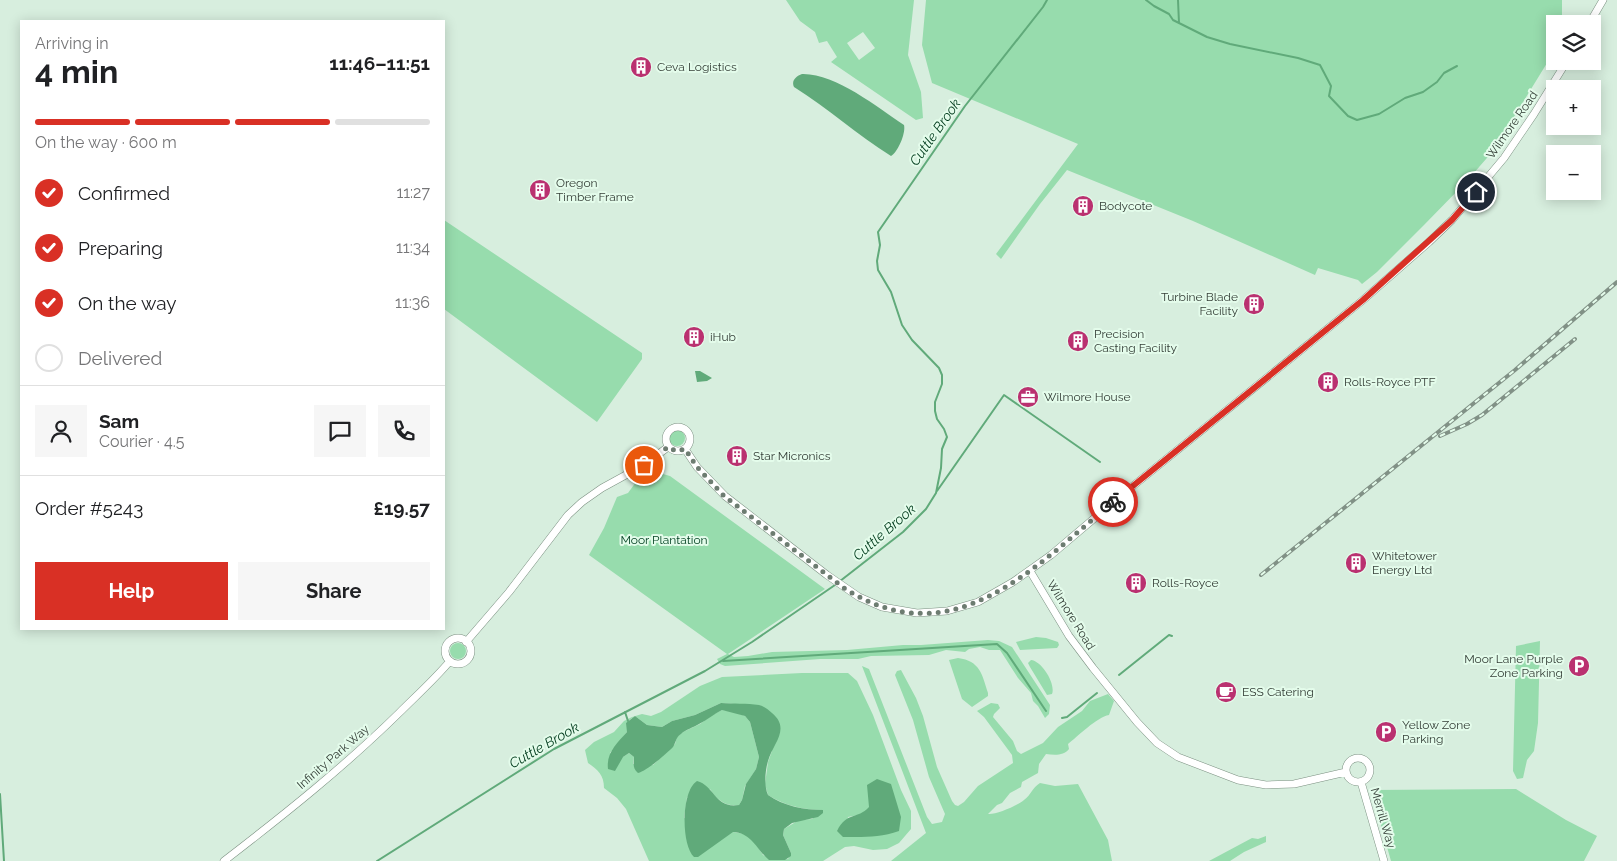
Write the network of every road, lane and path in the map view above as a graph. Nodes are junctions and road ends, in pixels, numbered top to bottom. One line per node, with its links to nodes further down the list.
1 (1603, 0): 2 (street)
2 (1594, 15)
3 (1561, 70): 6 (street, Wilmore Road)
4 (668, 447): 5 (street); 5 (street); 7 (street)
5 (685, 449): 6 (street)
6 (1030, 571): 9 (street, Wilmore Road)
7 (466, 642): 8 (street); 8 (street)
8 (450, 661): 11 (street, Infinity Park Way)
9 (1346, 772): 10 (street); 10 (street)
10 (1361, 782): 12 (street, Merrill Way)
11 (224, 861)
12 (1384, 861)

